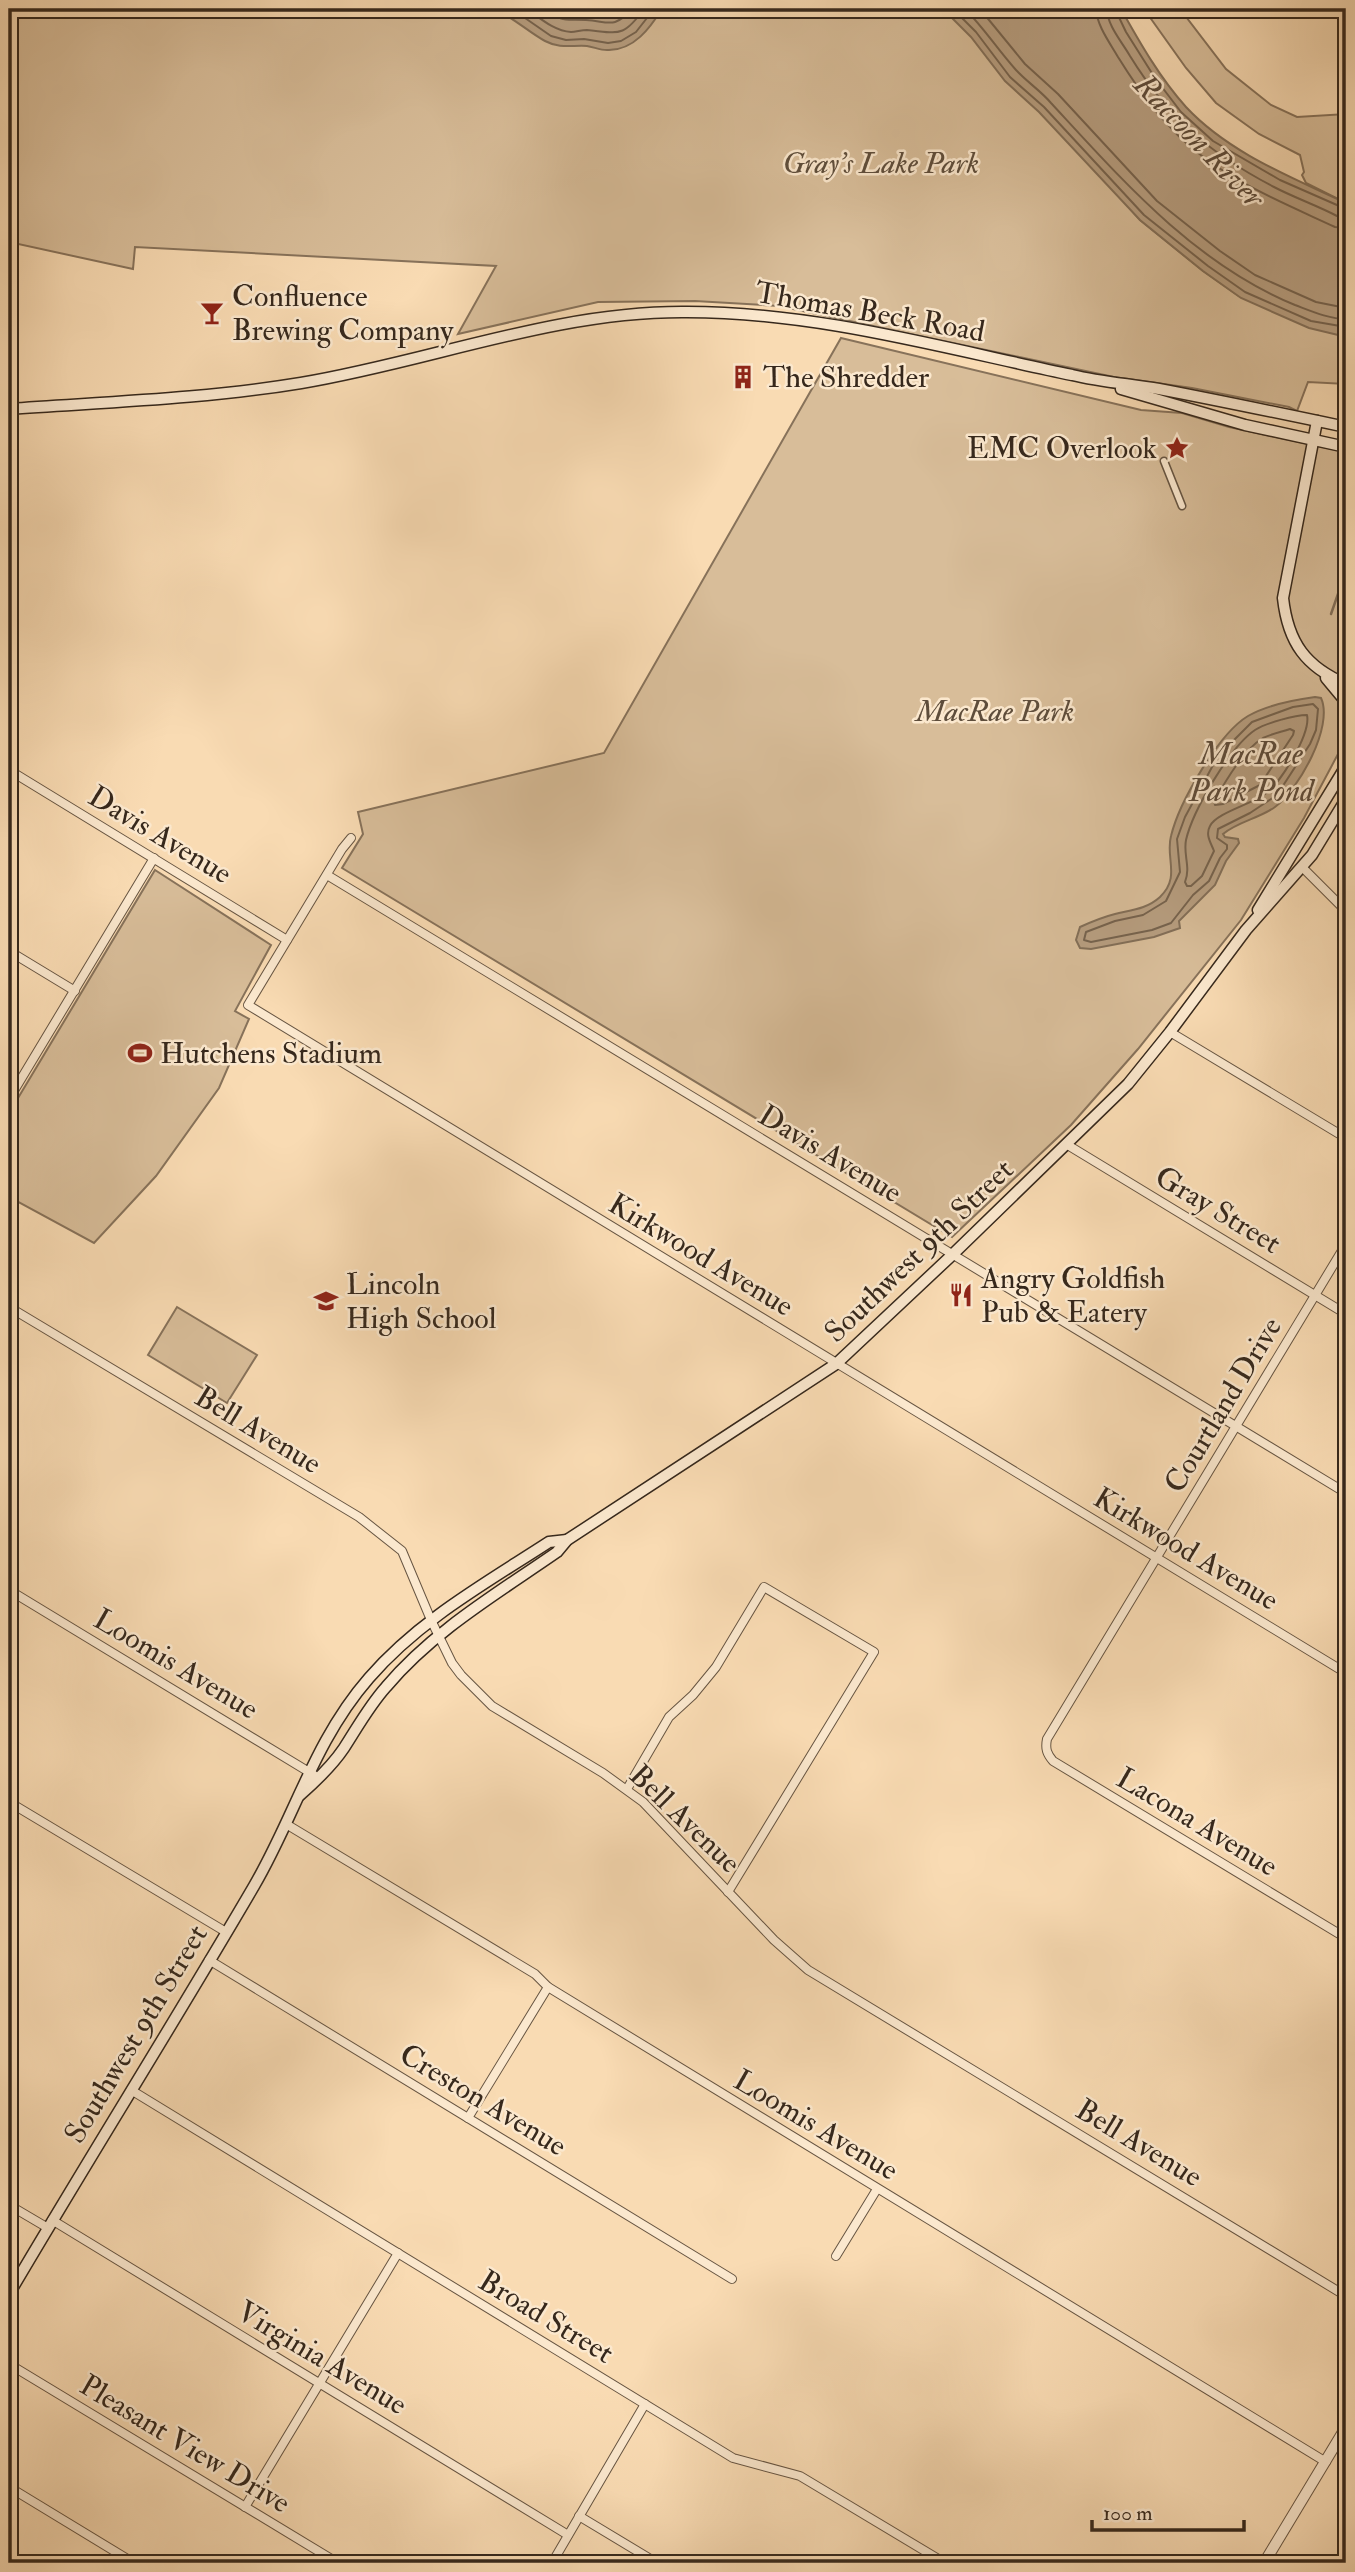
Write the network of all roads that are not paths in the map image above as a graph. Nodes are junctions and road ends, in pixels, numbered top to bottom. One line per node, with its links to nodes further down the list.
1 (1099, 381): 2 (main road, Thomas Beck Road); 3 (main road, Thomas Beck Road); 5 (main road, Thomas Beck Road)
2 (9, 409)
3 (1317, 421): 4 (main road, Thomas Beck Road); 5 (main road)
4 (1346, 427)
5 (1313, 442): 6 (main road, Thomas Beck Road); 9 (main road)
6 (1346, 447)
7 (1164, 461): 8 (street)
8 (1182, 506)
9 (1322, 673): 10 (main road); 11 (main road)
10 (1346, 684)
11 (1346, 702)
12 (9, 770): 16 (street, Davis Avenue)
13 (1344, 770): 20 (main road, Southwest 9th Street)
14 (1346, 799): 17 (main road, Southwest 9th Street)
15 (351, 838): 18 (street)
16 (154, 858): 21 (street, Davis Avenue); 23 (street)
17 (1302, 867): 19 (street); 20 (main road, Southwest 9th Street)
18 (327, 875): 21 (street); 29 (street, Davis Avenue)
19 (1346, 911)
20 (1246, 930): 24 (main road, Southwest 9th Street)
21 (288, 940): 33 (street, Kirkwood Avenue)
22 (9, 951): 23 (street)
23 (75, 991): 25 (street)
24 (1170, 1032): 26 (street); 27 (main road, Southwest 9th Street)
25 (9, 1099)
26 (1346, 1138)
27 (1066, 1144): 29 (main road, Southwest 9th Street); 30 (street, Gray Street)
28 (1346, 1244): 30 (street, Courtland Drive)
29 (953, 1255): 33 (main road, Southwest 9th Street); 34 (street, Davis Avenue)
30 (1315, 1296): 32 (street, Gray Street); 34 (street, Courtland Drive)
31 (9, 1307): 39 (street, Bell Avenue)
32 (1346, 1314)
33 (836, 1364): 36 (main road, Southwest 9th Street); 37 (street, Kirkwood Avenue)
34 (1236, 1427): 35 (street, Davis Avenue); 37 (street, Courtland Drive)
35 (1346, 1493)
36 (567, 1540): 39 (main road, Southwest 9th Street); 40 (main road, Southwest 9th Street)
37 (1157, 1559): 41 (street, Kirkwood Avenue); 42 (street, Courtland Drive)
38 (9, 1590): 43 (street, Loomis Avenue)
39 (431, 1620): 40 (street, Bell Avenue); 43 (main road, Southwest 9th Street)
40 (439, 1635): 44 (main road, Southwest 9th Street); 45 (street, Bell Avenue)
41 (1346, 1673)
42 (1052, 1733): 51 (street, Lacona Avenue)
43 (309, 1771): 44 (street, Loomis Avenue); 46 (main road, Southwest 9th Street)
44 (320, 1778): 46 (main road, Southwest 9th Street)
45 (626, 1788): 49 (street, Bell Avenue); 49 (street)
46 (300, 1796): 48 (main road, Southwest 9th Street)
47 (9, 1802): 50 (street)
48 (286, 1824): 50 (main road, Southwest 9th Street); 53 (street, Loomis Avenue)
49 (728, 1892): 63 (street, Bell Avenue)
50 (226, 1932): 52 (main road, Southwest 9th Street)
51 (1346, 1938)
52 (209, 1960): 54 (main road, Southwest 9th Street); 55 (street, Creston Avenue)
53 (548, 1987): 55 (street); 56 (street, Loomis Avenue)
54 (131, 2090): 58 (main road, Southwest 9th Street); 59 (street, Broad Street)
55 (468, 2118): 61 (street, Creston Avenue)
56 (877, 2189): 60 (street); 68 (street, Loomis Avenue)
57 (9, 2205): 58 (street, Virginia Avenue)
58 (50, 2224): 62 (main road, Southwest 9th Street); 65 (street, Virginia Avenue)
59 (398, 2253): 65 (street); 66 (street, Broad Street)
60 (836, 2256)
61 (732, 2279)
62 (9, 2294)
63 (1346, 2296)
64 (9, 2364): 70 (street, Pleasant View Drive)
65 (319, 2383): 70 (street); 72 (street, Virginia Avenue)
66 (645, 2404): 71 (street); 77 (street, Broad Street)
67 (1346, 2427): 68 (street)
68 (1326, 2462): 78 (street)
69 (9, 2487): 73 (street)
70 (245, 2507): 74 (street, Pleasant View Drive)
71 (579, 2516): 72 (street); 76 (street)
72 (568, 2535): 75 (street)
73 (134, 2563)
74 (338, 2563)
75 (551, 2563)
76 (657, 2563)
77 (945, 2563)
78 (1264, 2563)

